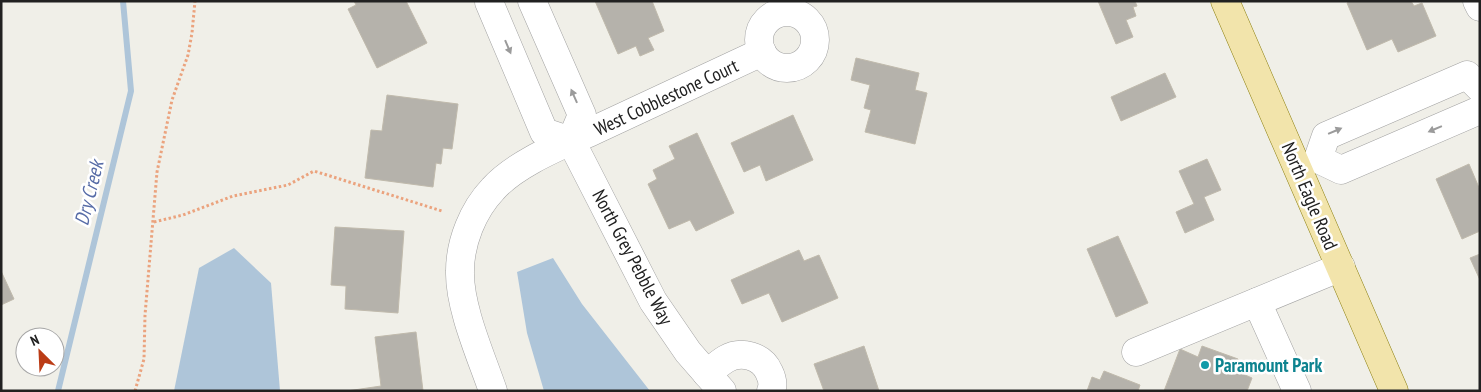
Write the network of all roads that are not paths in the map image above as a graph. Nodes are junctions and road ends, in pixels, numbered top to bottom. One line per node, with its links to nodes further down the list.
1 (532, 1): 9 (street, one-way to 1)
2 (1225, 1): 10 (main road, North Eagle Road)
3 (1478, 1): 5 (street)
4 (492, 2): 9 (street, one-way to 9)
5 (1480, 7)
6 (762, 52): 9 (street, West Cobblestone Court)
7 (1480, 88): 10 (street, one-way to 7)
8 (1480, 110): 10 (street, one-way to 10)
9 (571, 141): 14 (street, North Grey Pebble Way); 15 (street, West Cobblestone Court)
10 (1308, 163): 11 (main road, North Eagle Road)
11 (1341, 267): 12 (street); 18 (main road, North Eagle Road)
12 (1257, 302): 13 (street); 17 (street)
13 (1136, 352)
14 (714, 382): 16 (street)
15 (493, 391)
16 (771, 391)
17 (1297, 391)
18 (1394, 391)

